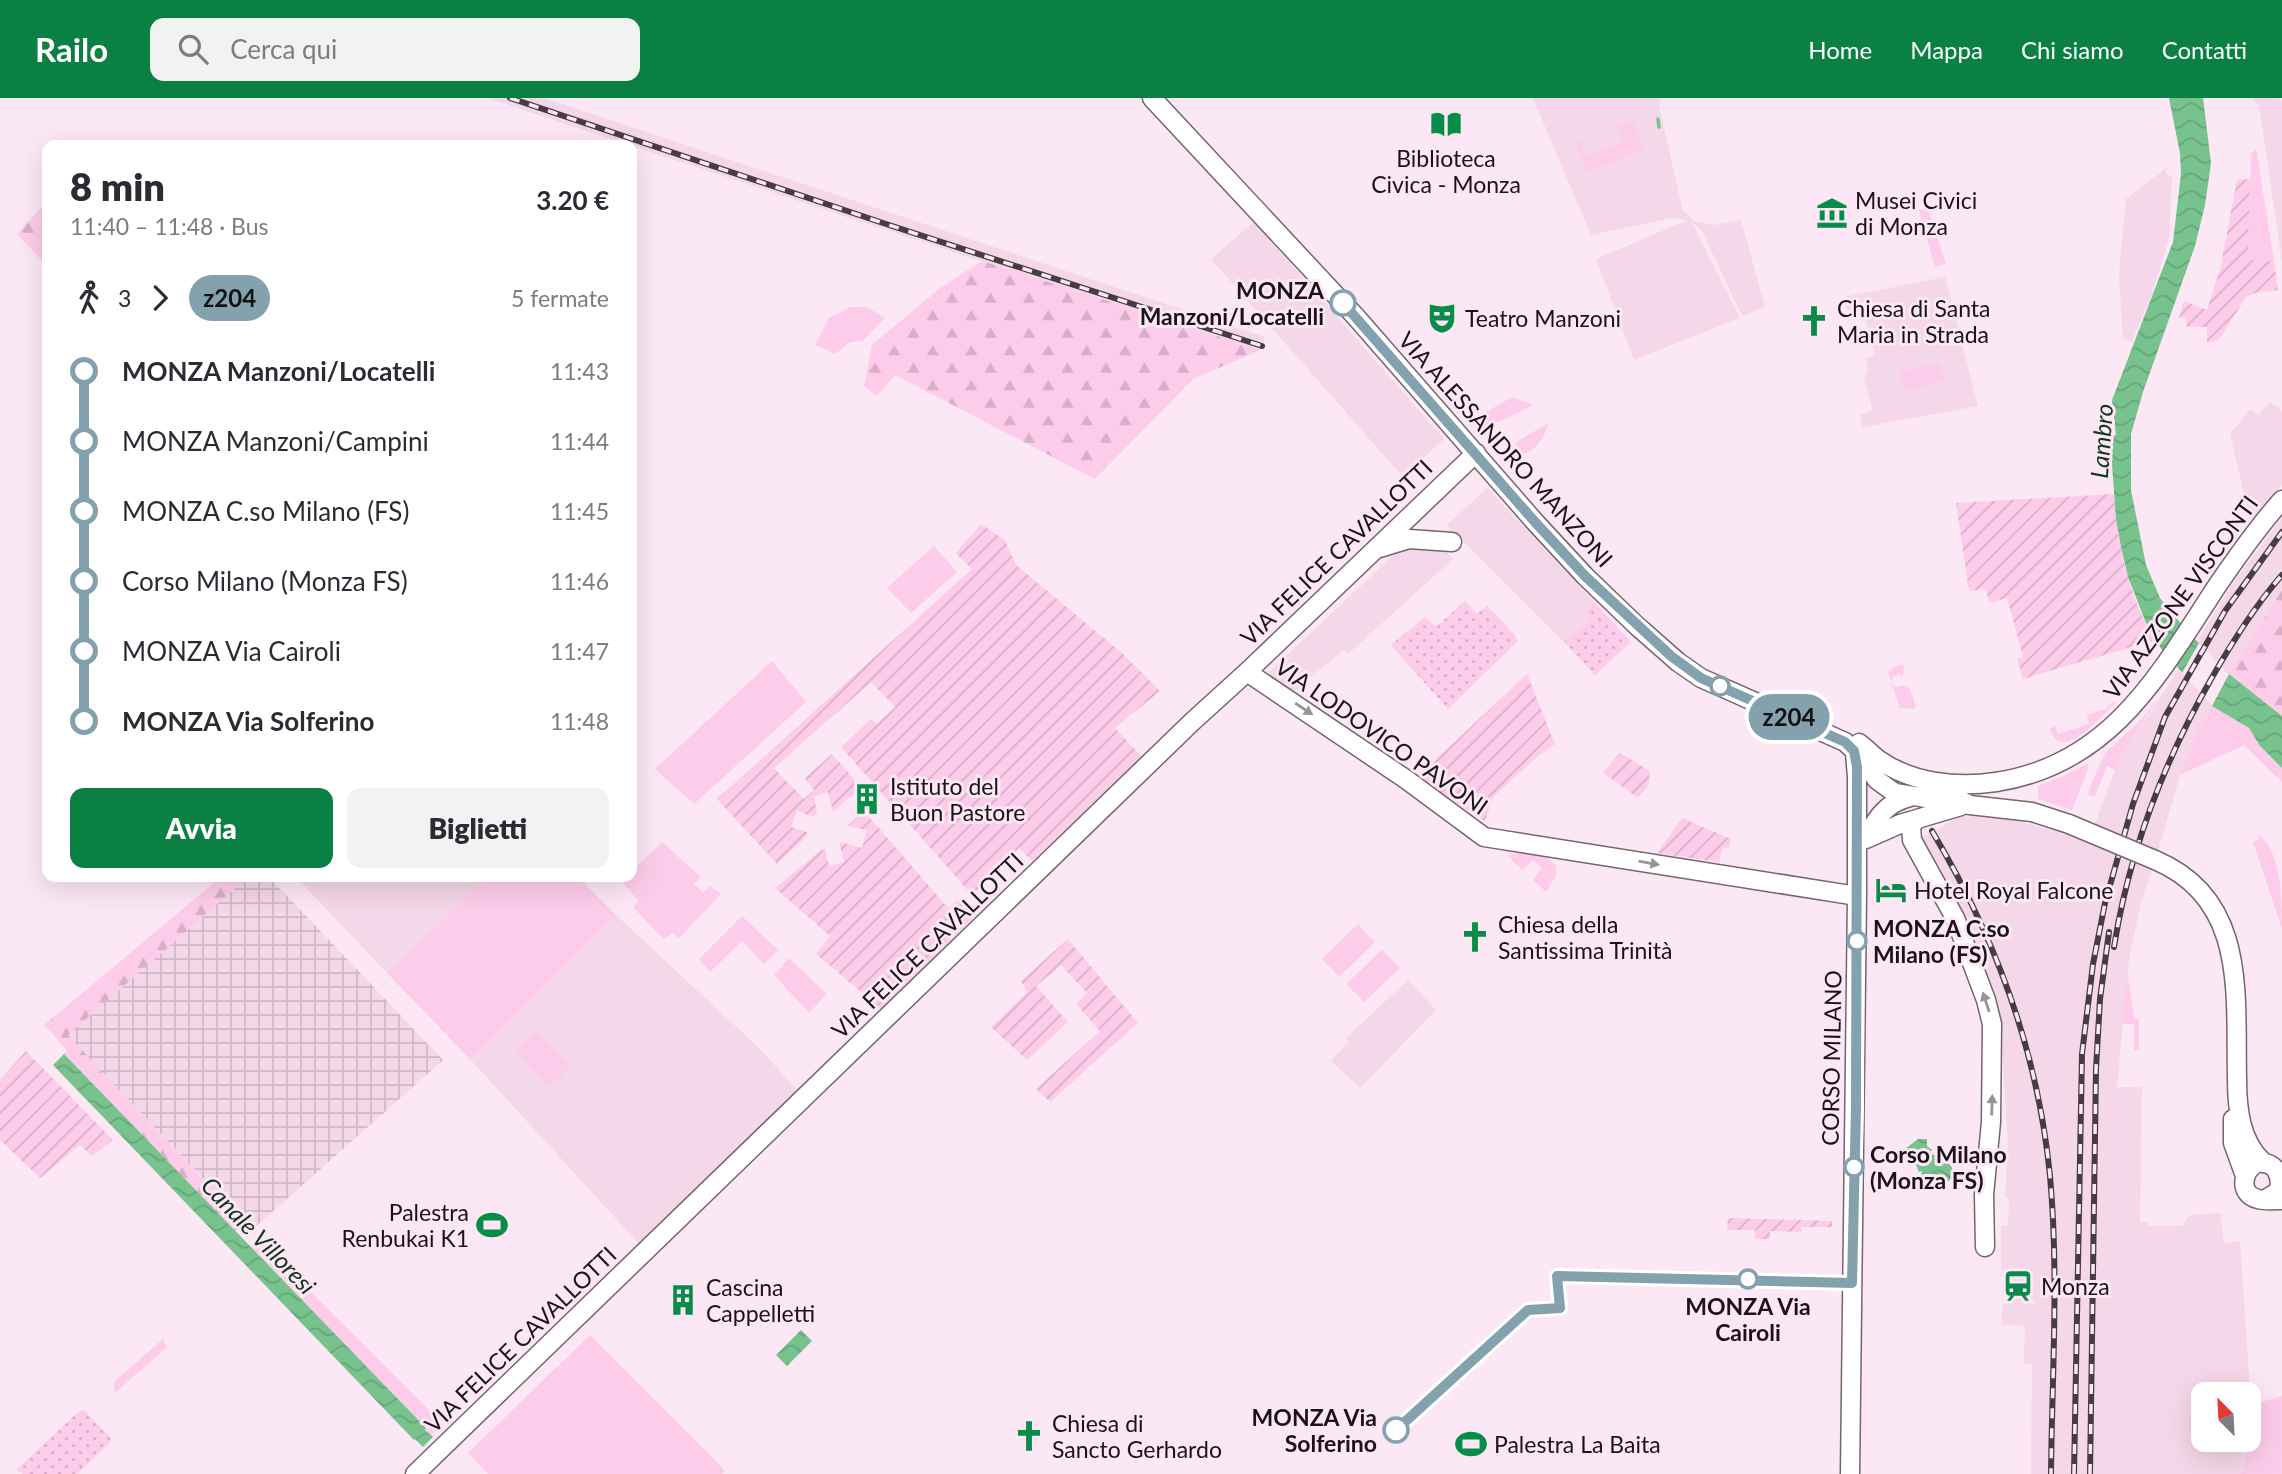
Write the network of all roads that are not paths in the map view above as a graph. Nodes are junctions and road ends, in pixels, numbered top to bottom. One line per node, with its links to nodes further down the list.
1 (1152, 98): 2 (street, VIA ALESSANDRO MANZONI)
2 (1476, 453): 5 (street, VIA FELICE CAVALLOTTI); 7 (street, VIA ALESSANDRO MANZONI)
3 (2282, 500): 11 (street, VIA AZZONE VISCONTI)
4 (1452, 542): 5 (street)
5 (1374, 551): 6 (street, VIA FELICE CAVALLOTTI)
6 (1247, 672): 18 (street, VIA LODOVICO PAVONI, one-way to 18); 25 (street, VIA FELICE CAVALLOTTI)
7 (1831, 736): 8 (street, VIA ALESSANDRO MANZONI); 9 (street)
8 (1852, 747): 10 (street, VIA ALESSANDRO MANZONI); 15 (street, CORSO MILANO)
9 (1889, 766): 10 (street); 12 (street)
10 (1870, 771): 12 (street, VIA ALESSANDRO MANZONI); 15 (street)
11 (1967, 785): 12 (street, VIA AZZONE VISCONTI); 13 (street)
12 (1920, 791): 13 (street); 14 (street); 17 (street, CORSO MILANO)
13 (1948, 793): 14 (street)
14 (1970, 805): 16 (street); 19 (street, bridge)
15 (1857, 811): 17 (street, CORSO MILANO)
16 (1917, 819): 17 (street); 24 (street, one-way to 16)
17 (1861, 846): 18 (street, CORSO MILANO)
18 (1857, 896): 26 (street, CORSO MILANO)
19 (2237, 1099): 20 (street); 21 (street)
20 (2263, 1162): 21 (street); 22 (street)
21 (2245, 1176): 23 (street)
22 (2282, 1177): 23 (street)
23 (2274, 1200)
24 (1985, 1247)
25 (415, 1474)
26 (1850, 1474)

